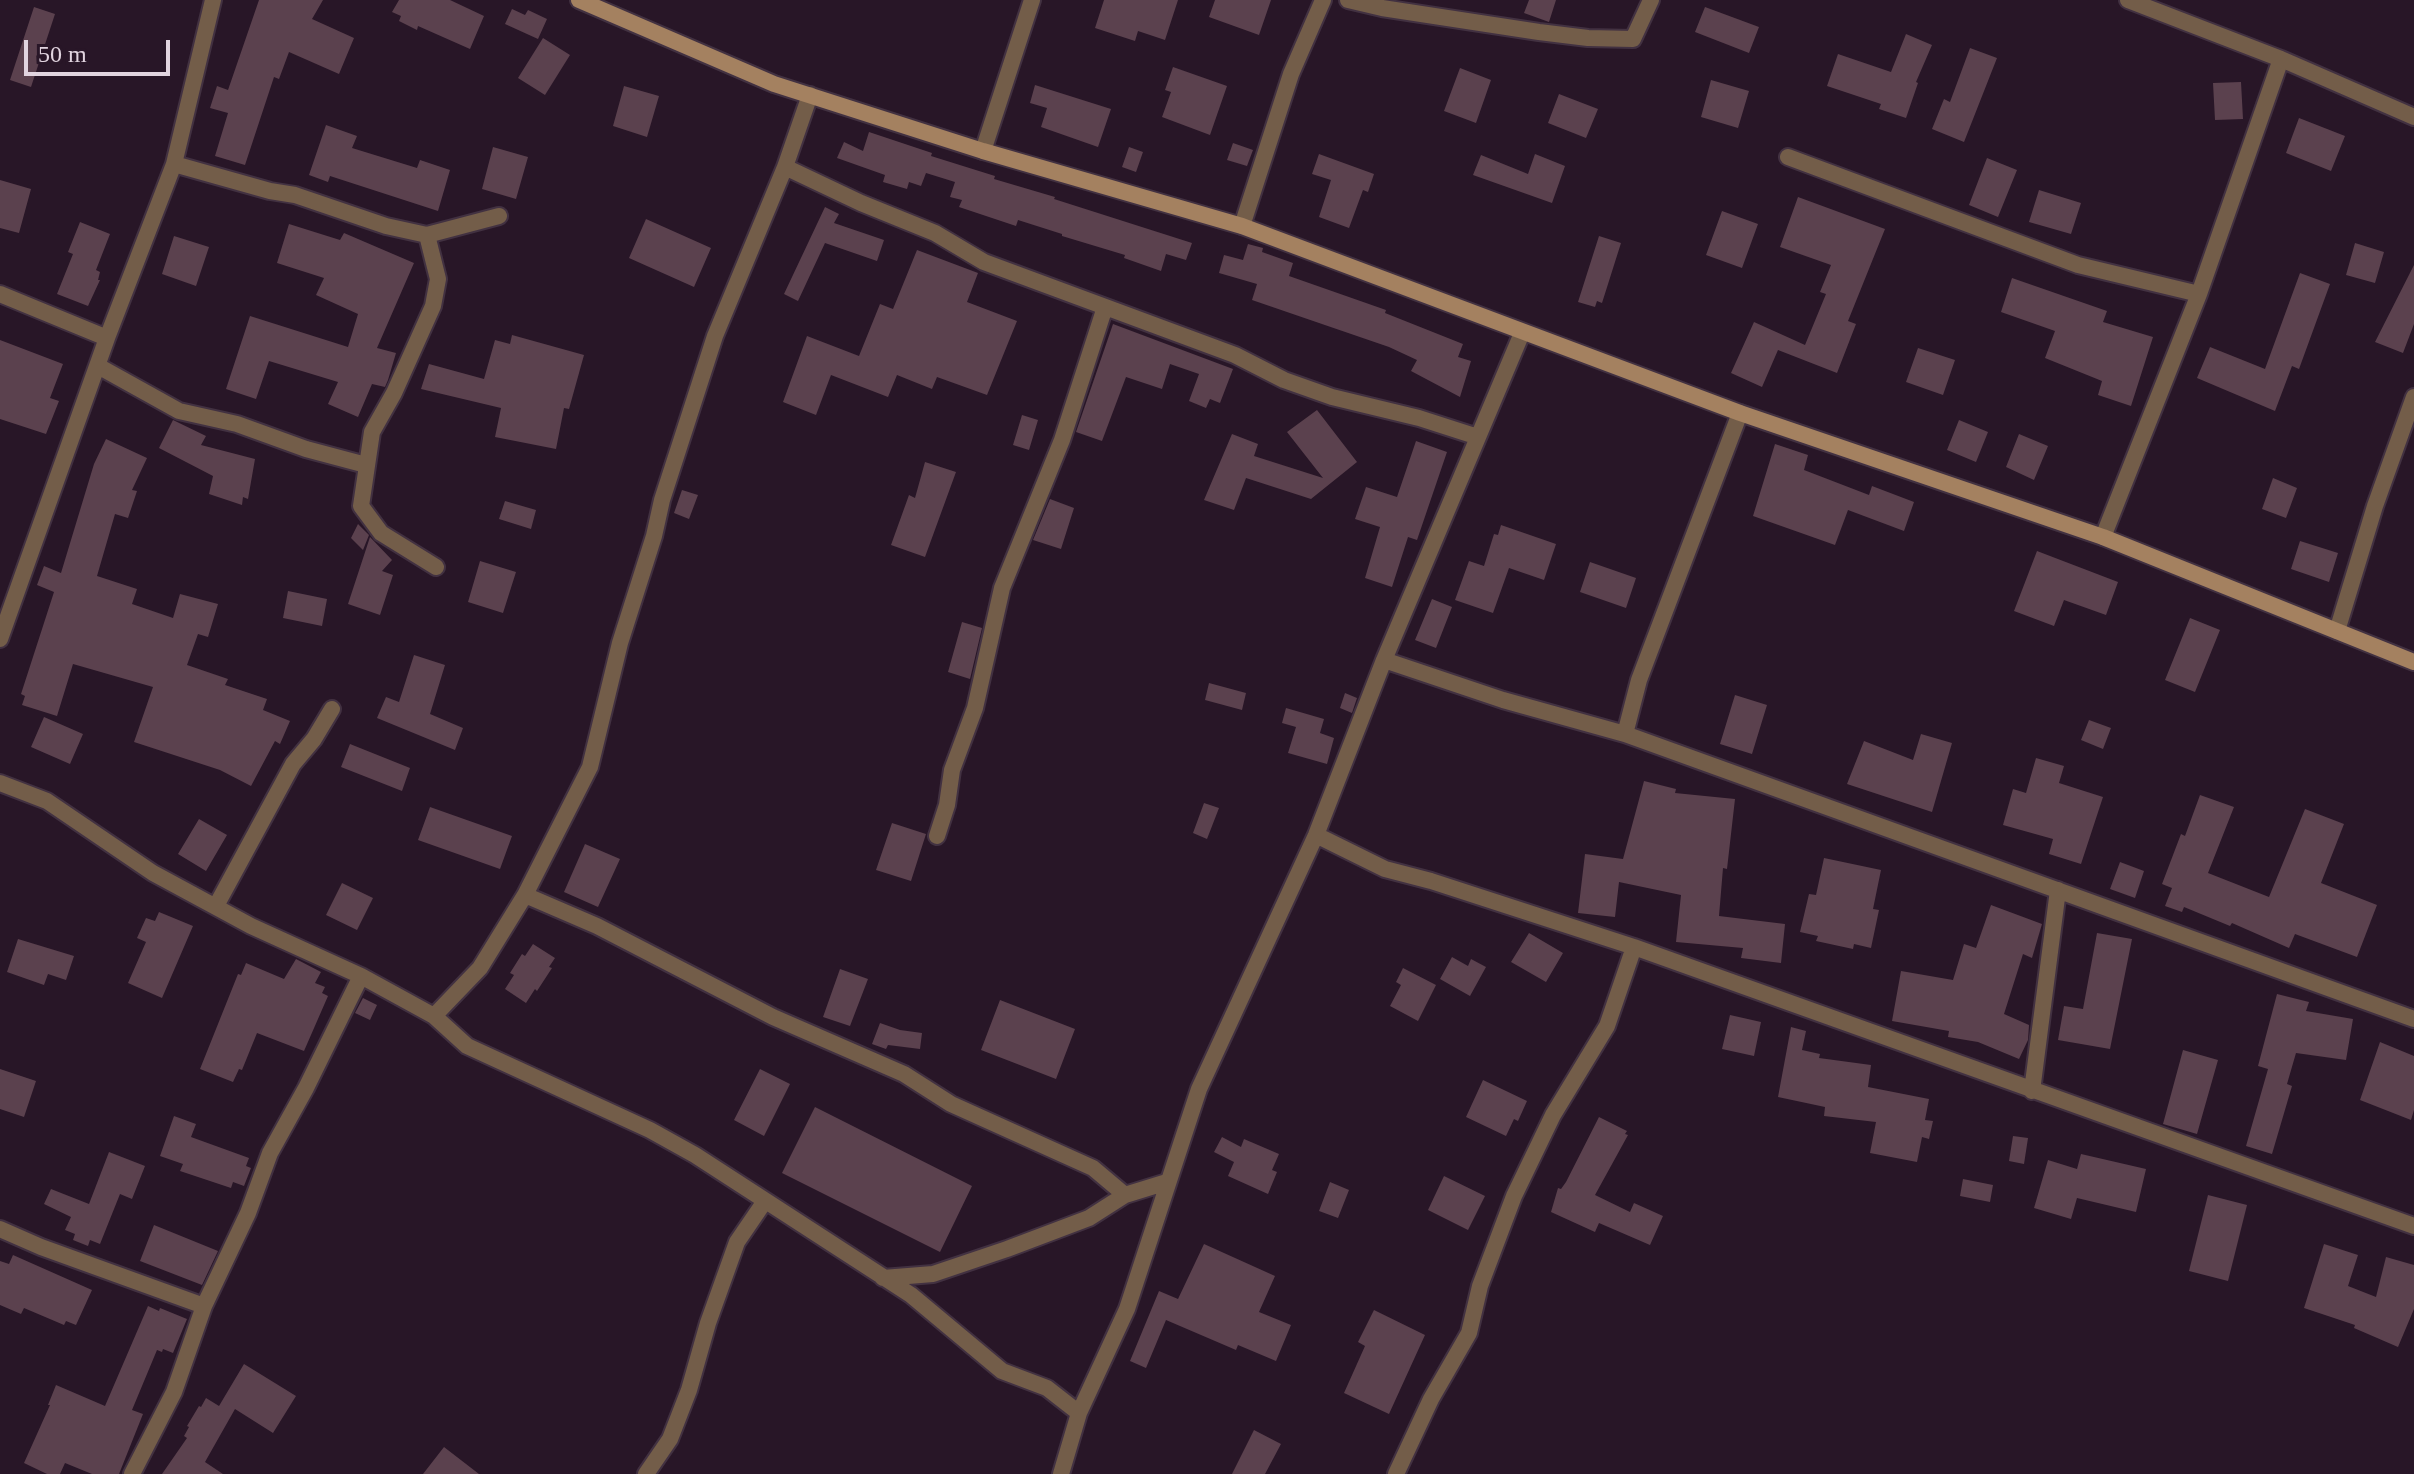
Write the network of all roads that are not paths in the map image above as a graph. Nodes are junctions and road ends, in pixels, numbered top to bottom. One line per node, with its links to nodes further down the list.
1 (213, 0): 13 (street)
2 (579, 0): 9 (street)
3 (1032, 0): 11 (street)
4 (1323, 0): 16 (street)
5 (1348, 0): 6 (street)
6 (1651, 0)
7 (2128, 0): 8 (street)
8 (2281, 59): 10 (street); 19 (street)
9 (810, 95): 11 (street); 14 (street)
10 (2414, 117)
11 (983, 151): 16 (street)
12 (1788, 157): 19 (street)
13 (174, 164): 17 (street); 22 (street)
14 (785, 167): 20 (street); 40 (street)
15 (499, 216): 17 (street)
16 (1242, 226): 21 (street)
17 (427, 235): 27 (street)
18 (0, 294): 22 (street)
19 (2199, 294): 28 (street)
20 (1105, 307): 26 (street); 38 (street)
21 (1522, 333): 25 (street); 26 (street)
22 (107, 338): 23 (street)
23 (98, 366): 27 (street); 31 (street)
24 (2414, 397): 30 (street)
25 (1740, 413): 28 (street); 35 (street)
26 (1478, 437): 32 (street)
27 (366, 465): 29 (street)
28 (2103, 537): 30 (street)
29 (436, 567)
30 (2337, 631): 33 (street)
31 (0, 639)
32 (1384, 660): 35 (street); 37 (street)
33 (2414, 662)
34 (332, 709): 41 (street)
35 (1625, 734): 39 (street)
36 (0, 783): 41 (street)
37 (1316, 835): 42 (street); 47 (street)
38 (937, 836)
39 (2058, 890): 44 (street); 46 (street)
40 (525, 895): 45 (street); 48 (street)
41 (216, 906): 43 (street)
42 (1634, 947): 46 (street); 58 (street)
43 (361, 976): 45 (street); 53 (street)
44 (2411, 1012)
45 (434, 1016): 49 (street)
46 (2032, 1091): 50 (street)
47 (1167, 1182): 48 (street); 54 (street)
48 (1125, 1195): 52 (street)
49 (765, 1201): 52 (street); 56 (street)
50 (2414, 1226)
51 (0, 1229): 53 (street)
52 (883, 1278): 54 (street)
53 (204, 1306): 55 (street)
54 (1079, 1413): 57 (street)
55 (132, 1474)
56 (646, 1474)
57 (1061, 1474)
58 (1396, 1474)

